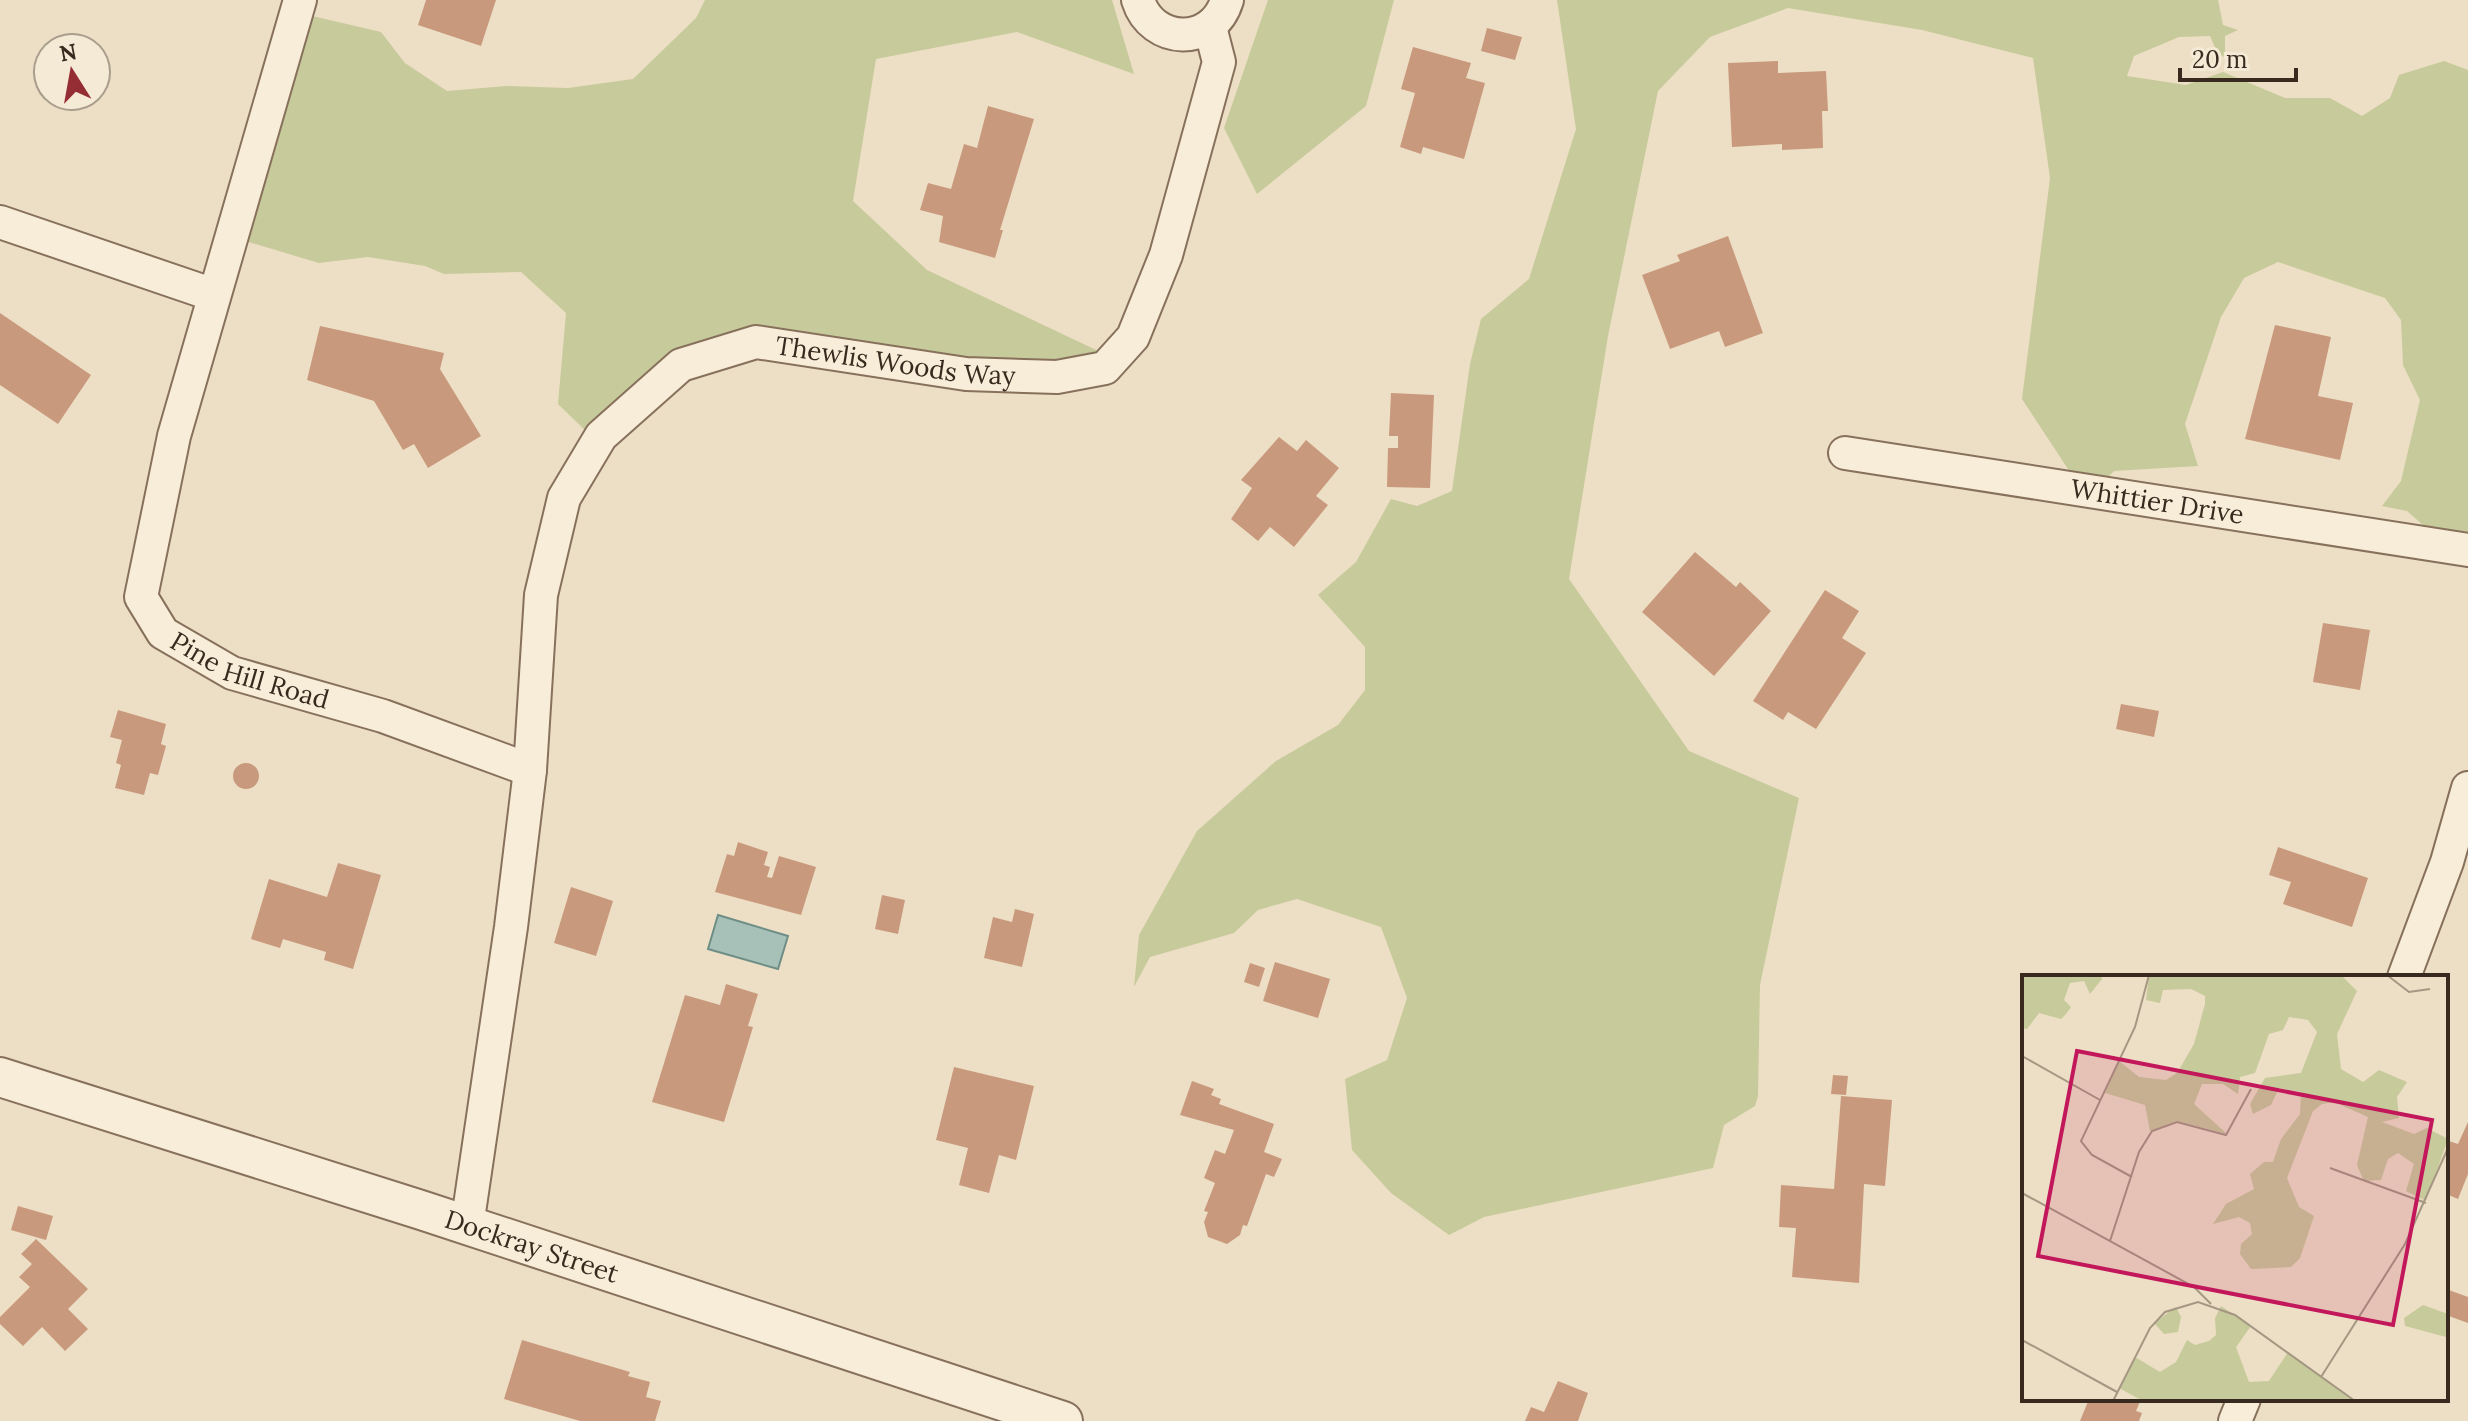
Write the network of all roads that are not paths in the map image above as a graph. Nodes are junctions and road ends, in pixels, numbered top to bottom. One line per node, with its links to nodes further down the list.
1 (300, 0): 5 (street, Pine Hill Road)
2 (1138, 0): 3 (street, Thewlis Woods Way)
3 (1218, 13): 8 (street, Thewlis Woods Way)
4 (0, 222): 5 (street)
5 (214, 295): 8 (street, Pine Hill Road)
6 (1845, 453): 7 (street, Whittier Drive)
7 (2468, 550)
8 (530, 770): 12 (street)
9 (2468, 788): 10 (street)
10 (2405, 975)
11 (0, 1077): 12 (street, Dockray Street)
12 (467, 1226): 14 (street, Dockray Street)
13 (2243, 1401): 15 (street)
14 (1063, 1421)
15 (2235, 1421)

